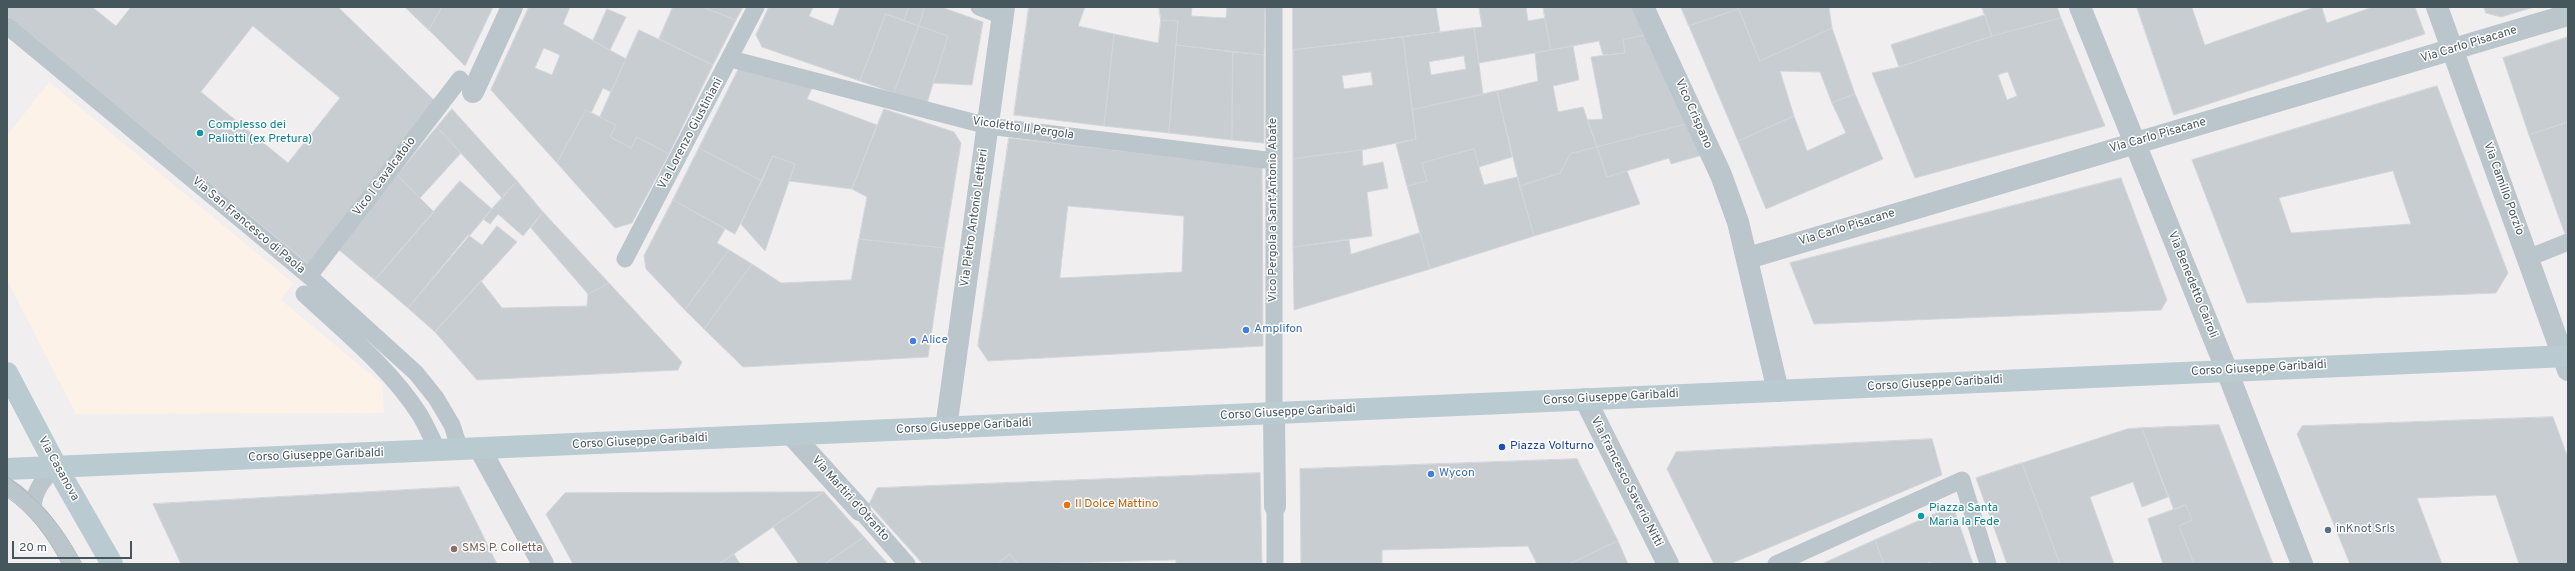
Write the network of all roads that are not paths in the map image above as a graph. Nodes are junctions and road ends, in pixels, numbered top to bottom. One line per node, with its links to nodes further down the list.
1 (512, 7): 13 (street)
2 (756, 7): 12 (lane, Via Lorenzo Giustiniani)
3 (979, 7): 8 (lane)
4 (1274, 7): 16 (lane, Vico Pergola a Sant'Antonio Abate)
5 (1643, 7): 18 (street, Vico Crispano)
6 (2080, 7): 15 (street, Via Benedetto Cairoli)
7 (2437, 7): 11 (street, Via Camillo Porzio)
8 (1004, 12): 14 (street, Via Pietro Antonio Lettieri)
9 (2568, 14): 11 (street, Via Carlo Pisacane)
10 (7, 26): 21 (lane, Via San Francesco di Paola)
11 (2452, 50): 15 (street, Via Carlo Pisacane); 19 (street, Via Camillo Porzio)
12 (731, 59): 14 (lane, Vicoletto II Pergola); 20 (lane, Via Lorenzo Giustiniani)
13 (467, 85): 21 (lane, Vico I Cavalcatoio)
14 (988, 126): 16 (lane, Vicoletto II Pergola); 29 (street, Via Pietro Antonio Lettieri)
15 (2134, 143): 18 (street, Via Carlo Pisacane); 24 (street, Via Benedetto Cairoli)
16 (1274, 161): 28 (lane, Vico Pergola a Sant'Antonio Abate)
17 (2568, 242): 19 (lane)
18 (1748, 258): 26 (street, Vico Crispano)
19 (2528, 258): 23 (street, Via Camillo Porzio)
20 (625, 259)
21 (309, 276): 31 (lane, Via San Francesco di Paola)
22 (304, 294): 32 (lane)
23 (2566, 360): 24 (main road, Corso Giuseppe Garibaldi)
24 (2227, 370): 26 (main road, Corso Giuseppe Garibaldi); 48 (street, Via Benedetto Cairoli)
25 (7, 373): 34 (main road, Via Casanova)
26 (1778, 391): 27 (main road, Corso Giuseppe Garibaldi)
27 (1585, 400): 28 (main road, Corso Giuseppe Garibaldi); 45 (street, Via Francesco Saverio Nitti)
28 (1274, 413): 29 (main road, Corso Giuseppe Garibaldi); 37 (street)
29 (946, 428): 30 (main road, Corso Giuseppe Garibaldi)
30 (792, 435): 31 (main road, Corso Giuseppe Garibaldi); 39 (street, Via Martiri d'Otranto)
31 (470, 449): 32 (main road, Corso Giuseppe Garibaldi); 42 (street)
32 (438, 451): 34 (main road, Corso Giuseppe Garibaldi)
33 (7, 461): 34 (lane)
34 (56, 466): 35 (main road, Corso Giuseppe Garibaldi); 38 (lane); 41 (main road, Via Casanova)
35 (7, 469)
36 (7, 486): 38 (lane)
37 (1275, 506): 44 (lane)
38 (33, 507): 40 (lane)
39 (860, 510): 43 (lane, Via Martiri d'Otranto)
40 (72, 564)
41 (112, 564)
42 (543, 564)
43 (907, 564)
44 (1275, 564)
45 (1668, 564)
46 (1776, 564): 47 (lane)
47 (1988, 564)
48 (2302, 564)

